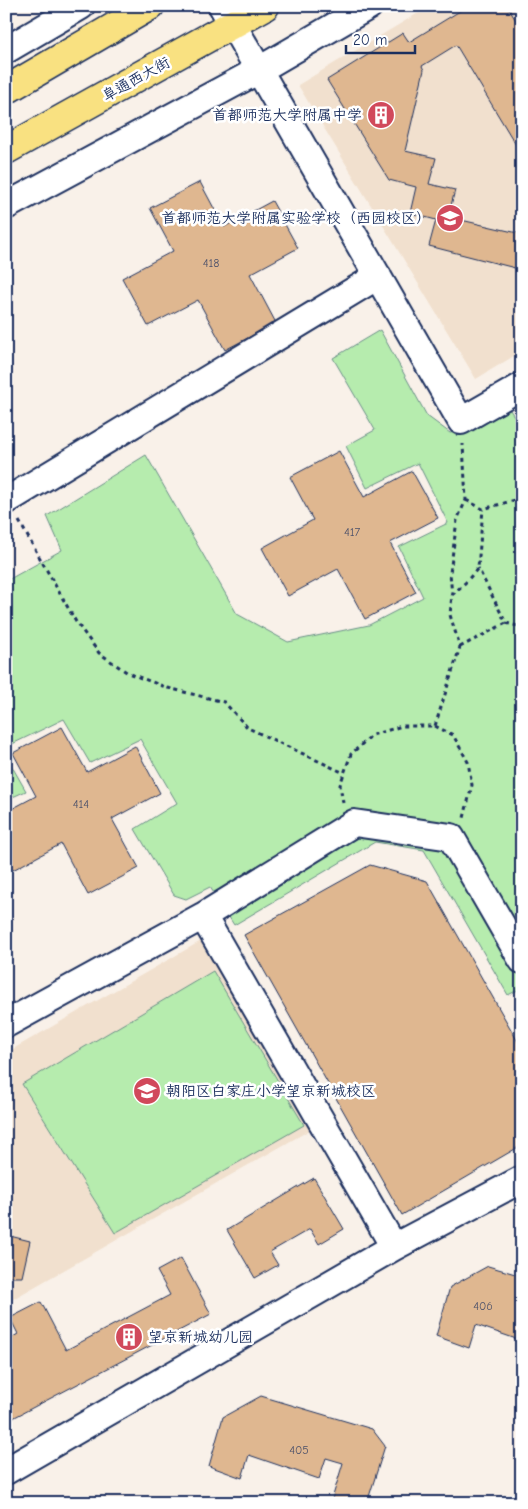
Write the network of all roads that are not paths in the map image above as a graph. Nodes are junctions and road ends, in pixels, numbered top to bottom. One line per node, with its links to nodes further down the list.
1 (80, 6): 6 (street)
2 (150, 6): 8 (main road)
3 (265, 6): 5 (main road, 阜通西大街)
4 (369, 6): 7 (street)
5 (228, 15): 7 (street); 9 (main road, 阜通西大街)
6 (6, 50)
7 (259, 70): 10 (street); 11 (street)
8 (6, 90)
9 (6, 150)
10 (6, 206)
11 (378, 276): 12 (street); 13 (street)
12 (522, 386)
13 (6, 501)
14 (202, 916): 15 (street); 16 (street); 18 (street)
15 (522, 960)
16 (6, 1024)
17 (522, 1179): 18 (street)
18 (394, 1247): 19 (street)
19 (6, 1471)

